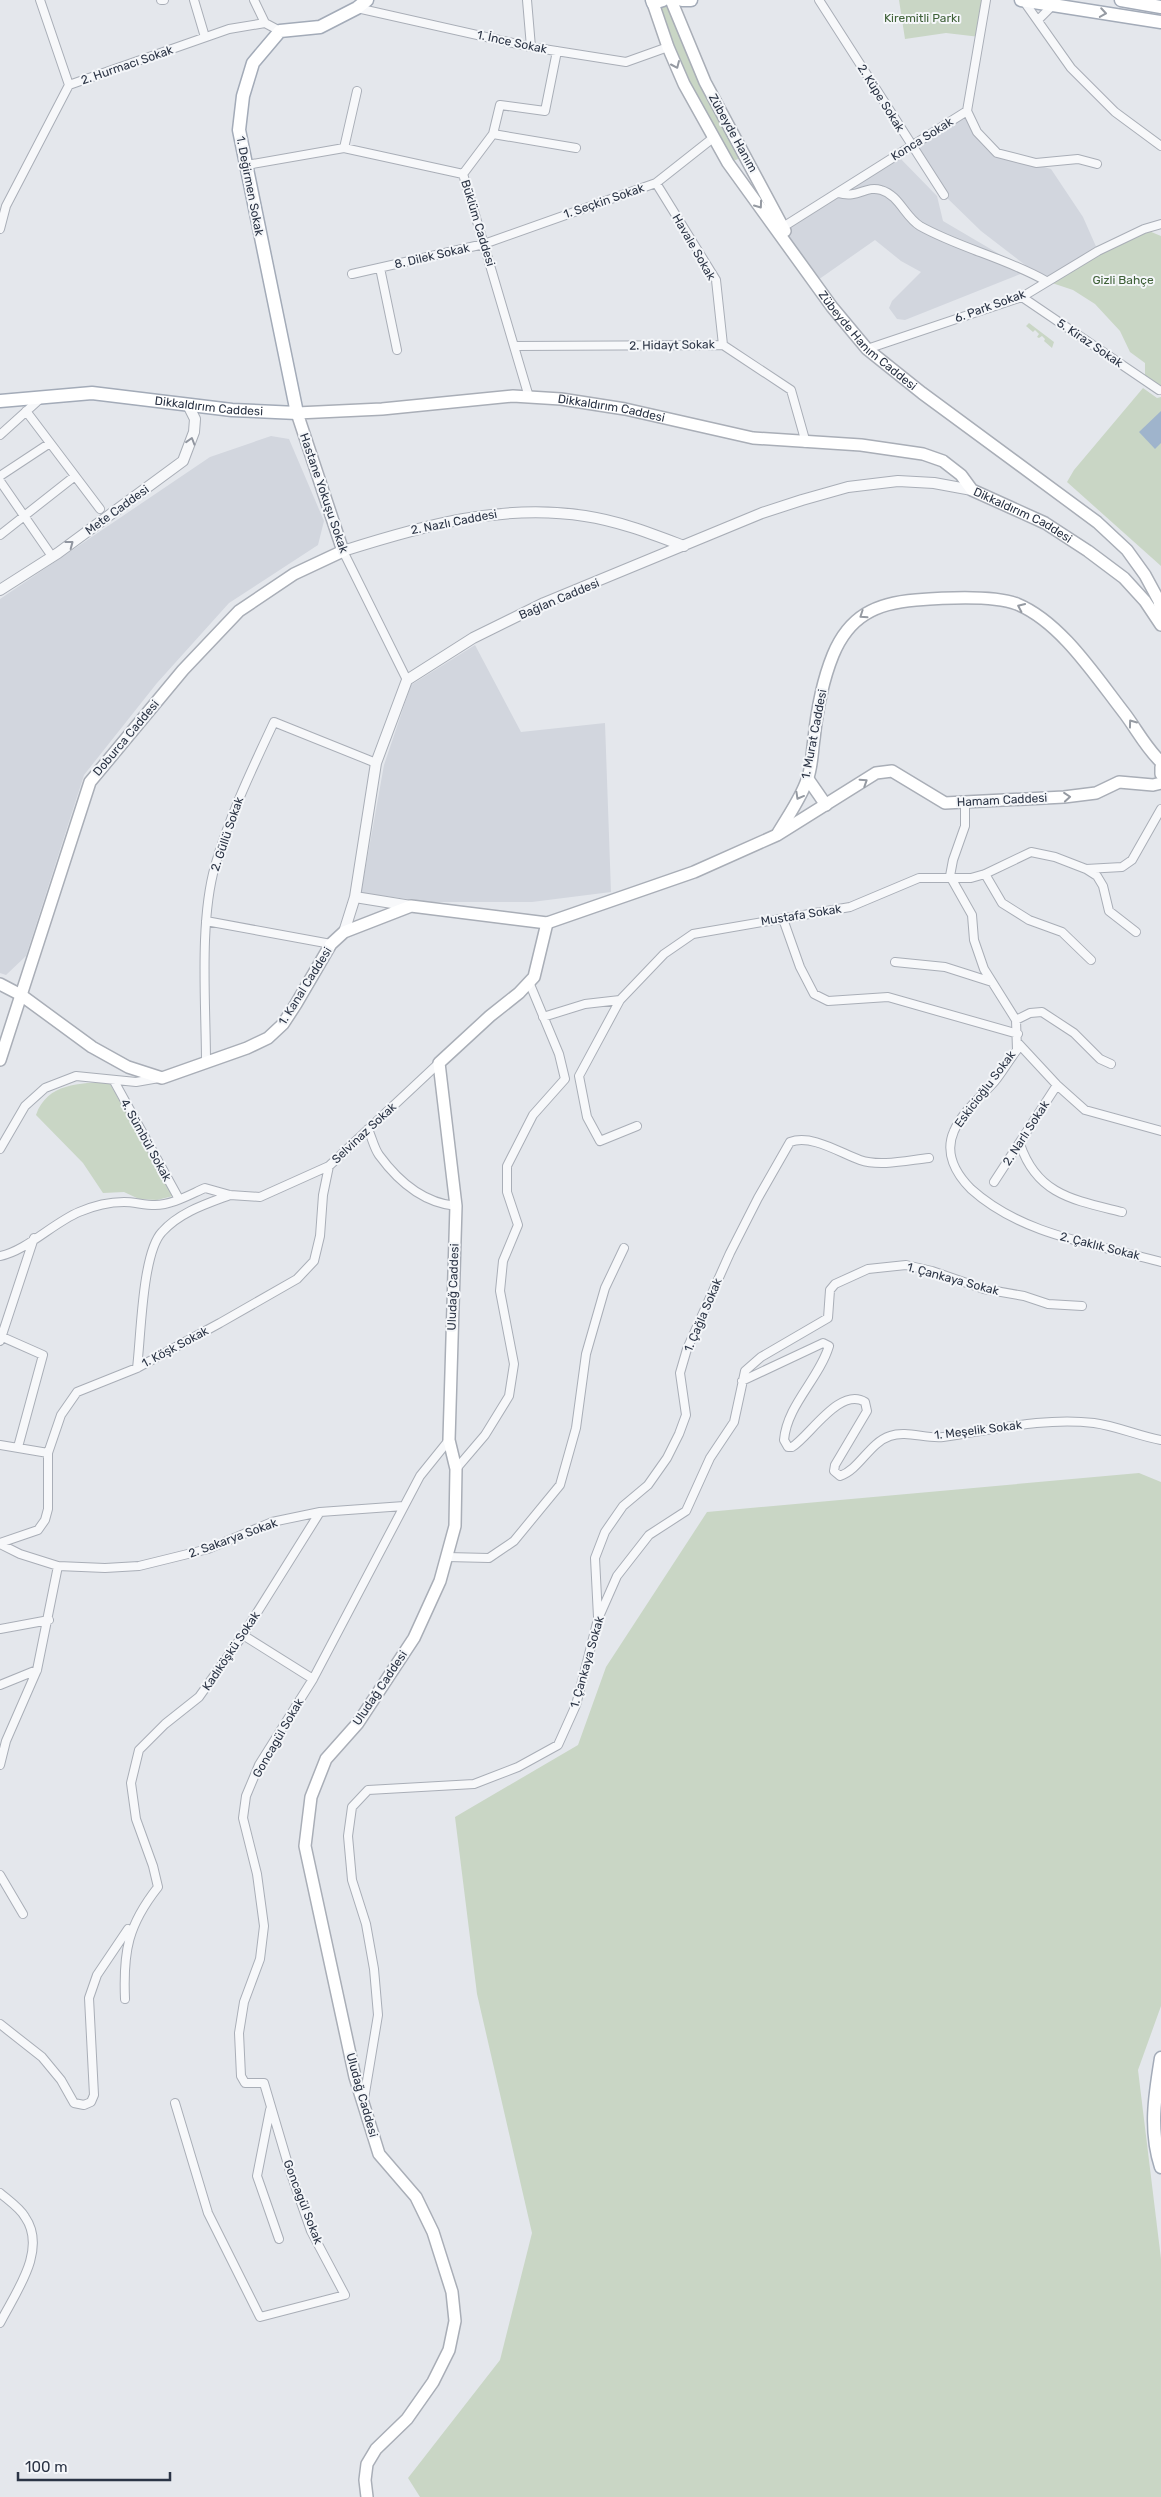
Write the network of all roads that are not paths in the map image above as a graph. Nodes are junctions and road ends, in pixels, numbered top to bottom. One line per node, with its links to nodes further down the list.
1 (40, 0): 24 (street)
2 (194, 0): 20 (street)
3 (254, 0): 18 (street)
4 (527, 0): 21 (street)
5 (671, 0): 41 (main road, Zübeyde Hanım)
6 (682, 0): 7 (main road)
7 (690, 0)
8 (819, 0): 29 (street, 2. Küpe Sokak)
9 (986, 0): 26 (street, Konca Sokak)
10 (1022, 0): 13 (main road); 16 (street)
11 (1120, 0): 15 (main road)
12 (656, 1): 22 (main road, Zübeyde Hanım Caddesi)
13 (1054, 2): 16 (street); 17 (main road, one-way to 17)
14 (362, 4): 19 (main road); 21 (street, 1. İnce Sokak)
15 (1161, 7)
16 (1038, 20): 30 (street)
17 (1161, 22)
18 (265, 23): 19 (street); 20 (street, 2. Hurmacı Sokak)
19 (280, 31): 34 (main road, 1. Değirmen Sokak)
20 (205, 37): 24 (street, 2. Hurmacı Sokak)
21 (530, 47): 23 (street, 1. İnce Sokak)
22 (668, 47): 23 (street, 1. İnce Sokak); 28 (main road, Zübeyde Hanım Caddesi, one-way to 28)
23 (557, 51): 27 (street)
24 (69, 85): 39 (street, 2. Hurmacı Sokak)
25 (357, 91): 31 (street)
26 (967, 111): 29 (street, Konca Sokak); 33 (street)
27 (492, 134): 32 (street); 35 (street)
28 (713, 138): 36 (street, 1. Seçkin Sokak); 44 (main road, Zübeyde Hanım Caddesi, one-way to 44)
29 (911, 146): 37 (street, Konca Sokak); 38 (street, 2. Küpe Sokak)
30 (1161, 146)
31 (344, 148): 34 (street, Büklüm Caddesi); 35 (street, Büklüm Caddesi)
32 (576, 148)
33 (1097, 164)
34 (247, 165): 59 (main road, 1. Değirmen Sokak)
35 (463, 174): 43 (street, Büklüm Caddesi)
36 (656, 183): 43 (street, 1. Seçkin Sokak); 49 (street, Havale Sokak)
37 (838, 193): 41 (street, Konca Sokak); 47 (street)
38 (944, 196)
39 (3, 205): 42 (street, 2. Hurmacı Sokak)
40 (1161, 224): 47 (street, 6. Park Sokak)
41 (783, 227): 44 (main road, Zübeyde Hanım)
42 (0, 229)
43 (484, 244): 45 (street, 8. Dilek Sokak); 50 (street, Büklüm Caddesi)
44 (802, 264): 51 (main road, Zübeyde Hanım Caddesi)
45 (380, 268): 46 (street, 8. Dilek Sokak); 52 (street, 8. Dilek Sokak)
46 (352, 274)
47 (1046, 281): 48 (street, 6. Park Sokak)
48 (1022, 297): 51 (street, 6. Park Sokak); 53 (street, 5. Kiraz Sokak)
49 (723, 345): 50 (street, 2. Hidayt Sokak); 62 (street, 2. Hidayt Sokak)
50 (514, 346): 55 (street, Büklüm Caddesi)
51 (867, 349): 74 (main road, Zübeyde Hanım Caddesi)
52 (397, 350)
53 (1158, 390)
54 (42, 397): 56 (main road, Dikkaldırım Caddesi); 57 (main road, Dikkaldırım Caddesi); 58 (street)
55 (530, 397): 59 (main road, Dikkaldırım Caddesi); 62 (main road, Dikkaldırım Caddesi)
56 (0, 402)
57 (188, 405): 59 (main road, Dikkaldırım Caddesi); 73 (street, Mete Caddesi, one-way to 57)
58 (26, 411): 60 (street); 61 (street)
59 (298, 413): 71 (main road, Hastane Yokuşu Sokak)
60 (0, 435)
61 (50, 442): 63 (street); 64 (street)
62 (806, 443): 66 (main road, Dikkaldırım Caddesi)
63 (0, 476)
64 (75, 476): 67 (street); 68 (street)
65 (0, 481): 68 (street)
66 (972, 490): 70 (street, Bağlan Caddesi); 75 (main road, Dikkaldırım Caddesi)
67 (100, 509)
68 (25, 517): 69 (street); 72 (street)
69 (0, 535)
70 (684, 546): 71 (street, 2. Nazlı Caddesi); 76 (street, Bağlan Caddesi)
71 (342, 551): 76 (street, Hastane Yokuşu Sokak); 103 (main road, Doburca Caddesi)
72 (49, 552)
73 (0, 590)
74 (1161, 612)
75 (1161, 625)
76 (406, 680): 78 (street)
77 (1161, 762): 81 (main road, 1. Murat Caddesi, one-way to 81)
78 (376, 763): 90 (street); 93 (street, 2. Güllü Sokak)
79 (1161, 767): 80 (main road)
80 (1161, 774)
81 (808, 780): 84 (main road); 86 (main road, 1. Murat Caddesi, one-way to 86)
82 (1161, 783): 83 (main road, Hamam Caddesi, one-way to 82)
83 (965, 802): 84 (main road, Hamam Caddesi, one-way to 83); 89 (street)
84 (826, 805): 86 (main road, Hamam Caddesi)
85 (1160, 813): 87 (street, Mustafa Sokak)
86 (777, 835): 94 (main road)
87 (1086, 869): 88 (street, Mustafa Sokak); 96 (street)
88 (985, 874): 89 (street, Mustafa Sokak); 98 (street)
89 (950, 876): 92 (street, Mustafa Sokak); 101 (street, Eskicioğlu Sokak)
90 (355, 897): 91 (street); 95 (street)
91 (411, 906): 94 (main road, 1. Kanal Caddesi); 95 (main road, 1. Kanal Caddesi)
92 (783, 919): 104 (street, Mustafa Sokak); 107 (street)
93 (206, 921): 97 (street); 109 (street, 2. Güllü Sokak)
94 (547, 923): 100 (main road)
95 (344, 932): 97 (main road, 1. Kanal Caddesi)
96 (1136, 932)
97 (331, 944): 109 (main road, 1. Kanal Caddesi)
98 (1091, 960)
99 (895, 962): 101 (street)
100 (529, 982): 105 (street); 110 (main road)
101 (992, 982): 106 (street, Eskicioğlu Sokak)
102 (0, 984): 103 (main road)
103 (21, 995): 108 (main road, Doburca Caddesi); 113 (main road)
104 (620, 1000): 105 (street); 112 (street, Mustafa Sokak)
105 (543, 1017): 114 (street)
106 (1016, 1020): 107 (street, Eskicioğlu Sokak); 111 (street)
107 (1017, 1038): 116 (street); 122 (street, Eskicioğlu Sokak)
108 (0, 1060)
109 (206, 1063): 113 (main road, 1. Kanal Caddesi)
110 (438, 1064): 118 (street, Selvinaz Sokak); 128 (main road, Uludağ Caddesi)
111 (1111, 1064)
112 (579, 1076): 114 (street); 117 (street)
113 (162, 1078): 115 (street)
114 (565, 1080): 143 (street)
115 (114, 1081): 121 (street); 127 (street, 4. Sümbül Sokak)
116 (1057, 1085): 119 (street); 120 (street, 2. Narlı Sokak)
117 (638, 1126)
118 (368, 1130): 124 (street, Selvinaz Sokak); 128 (street)
119 (1161, 1131)
120 (1020, 1144): 125 (street, 2. Narlı Sokak); 129 (street)
121 (0, 1148)
122 (951, 1156): 133 (street, 2. Çaklık Sokak)
123 (929, 1158): 149 (street, 1. Çağla Sokak)
124 (329, 1166): 126 (street, Selvinaz Sokak); 136 (street, 1. Köşk Sokak)
125 (994, 1182)
126 (230, 1195): 127 (street, Selvinaz Sokak); 136 (street, 1. Köşk Sokak)
127 (179, 1199): 130 (street, Selvinaz Sokak)
128 (456, 1206): 138 (main road, Uludağ Caddesi)
129 (1122, 1212)
130 (34, 1238): 132 (street, Selvinaz Sokak); 135 (street)
131 (624, 1248): 147 (street)
132 (0, 1256)
133 (1161, 1262)
134 (1082, 1306): 137 (street, 1. Çankaya Sokak)
135 (0, 1338): 141 (street)
136 (137, 1368): 142 (street)
137 (742, 1382): 139 (street, 1. Meşelik Sokak); 149 (street, 1. Çankaya Sokak)
138 (449, 1440): 143 (main road, Uludağ Caddesi); 144 (street, Goncagül Sokak)
139 (1161, 1440)
140 (0, 1445): 141 (street)
141 (18, 1447): 142 (street)
142 (48, 1453): 146 (street)
143 (456, 1469): 147 (main road, Uludağ Caddesi)
144 (404, 1506): 145 (street); 154 (street, Goncagül Sokak)
145 (320, 1512): 148 (street, 2. Sakarya Sokak); 152 (street, Kadıköşkü Sokak)
146 (0, 1543): 148 (street, 2. Sakarya Sokak)
147 (447, 1557): 164 (main road, Uludağ Caddesi)
148 (58, 1566): 150 (street)
149 (598, 1619): 164 (street, 1. Çankaya Sokak)
150 (49, 1620): 151 (street); 153 (street)
151 (0, 1629)
152 (243, 1635): 154 (street); 159 (street, Kadıköşkü Sokak)
153 (37, 1670): 155 (street); 156 (street)
154 (313, 1679): 165 (street, Goncagül Sokak)
155 (0, 1685)
156 (0, 1765)
157 (0, 1876): 158 (street)
158 (24, 1914)
159 (135, 1924): 160 (street, Kadıköşkü Sokak); 161 (street)
160 (125, 1999)
161 (0, 2024)
162 (1161, 2058): 166 (main road)
163 (175, 2103): 165 (street, Goncagül Sokak)
164 (363, 2104): 170 (main road, Uludağ Caddesi)
165 (270, 2108): 168 (street, Goncagül Sokak)
166 (1161, 2167)
167 (0, 2193): 169 (street)
168 (279, 2240)
169 (0, 2323)
170 (367, 2497)

